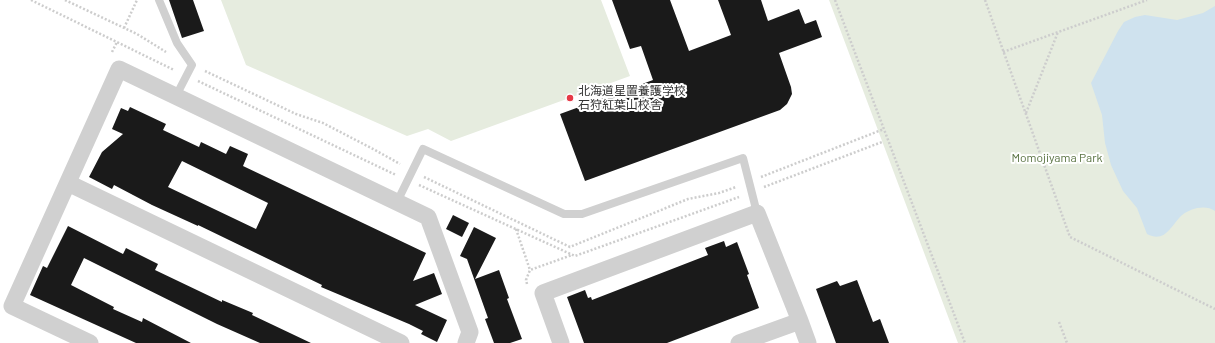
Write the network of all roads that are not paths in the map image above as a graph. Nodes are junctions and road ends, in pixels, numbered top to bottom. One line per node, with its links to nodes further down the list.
1 (159, 0): 2 (lane)
2 (176, 96): 3 (street); 4 (street)
3 (68, 183): 7 (street); 8 (street)
4 (397, 202): 5 (lane); 9 (street)
5 (757, 213): 6 (street); 10 (street)
6 (800, 321): 11 (street); 12 (street)
7 (90, 343)
8 (401, 343)
9 (466, 343)
10 (561, 343)
11 (739, 343)
12 (808, 343)

